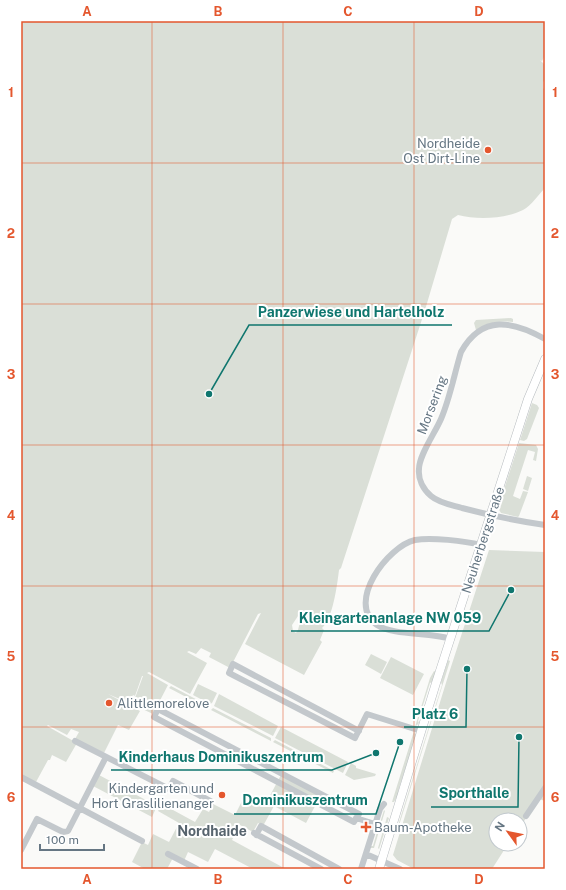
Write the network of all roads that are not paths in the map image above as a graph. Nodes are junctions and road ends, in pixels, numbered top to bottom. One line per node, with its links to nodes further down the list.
1 (545, 339): 3 (street, Morsering)
2 (545, 359): 3 (main road, Neuherbergstraße)
3 (491, 515): 4 (street, Morsering); 5 (main road, Neuherbergstraße)
4 (545, 525)
5 (481, 545): 6 (main road, Neuherbergstraße); 6 (street)
6 (451, 639): 11 (main road, Neuherbergstraße)
7 (295, 697): 8 (street); 8 (street); 10 (street)
8 (290, 705): 10 (street)
9 (193, 727): 12 (street); 12 (street); 15 (street)
10 (359, 731): 11 (street)
11 (421, 731): 33 (main road, Neuherbergstraße)
12 (189, 735): 16 (street)
13 (76, 741): 14 (street)
14 (106, 757): 22 (street); 25 (street)
15 (254, 759): 16 (street); 18 (street)
16 (250, 767): 20 (street)
17 (21, 777): 25 (street)
18 (302, 784): 20 (street); 21 (street)
19 (545, 788): 26 (street)
20 (298, 792): 23 (street)
21 (326, 796): 23 (street); 27 (street)
22 (212, 802)
23 (322, 804): 27 (street)
24 (384, 804): 28 (street)
25 (80, 808): 29 (street); 30 (street)
26 (528, 813)
27 (356, 818): 28 (street)
28 (375, 824): 32 (street)
29 (142, 840)
30 (21, 850)
31 (168, 854): 35 (street)
32 (366, 854): 33 (street); 38 (street)
33 (381, 860): 39 (main road, Neuherbergstraße); 40 (street)
34 (328, 866): 36 (street); 37 (street)
35 (197, 869)
36 (321, 869)
37 (339, 869)
38 (361, 869)
39 (378, 869)
40 (400, 869)

